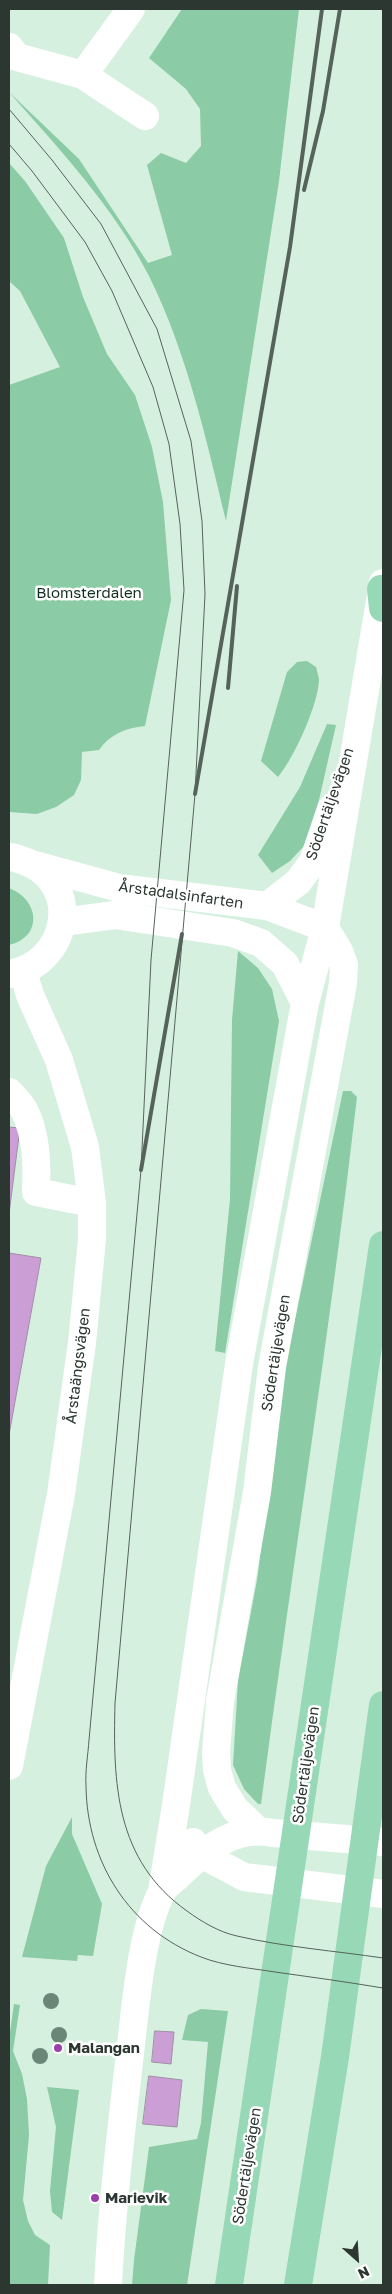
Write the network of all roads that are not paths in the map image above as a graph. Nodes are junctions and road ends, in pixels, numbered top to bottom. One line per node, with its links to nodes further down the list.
1 (131, 9): 3 (street)
2 (9, 47): 3 (street)
3 (84, 75): 4 (street)
4 (145, 116)
5 (383, 592): 6 (street, Södertäljevägen)
6 (360, 714): 9 (street, Södertäljevägen); 11 (street, Södertäljevägen)
7 (9, 857): 8 (street, Årstadalsinfarten)
8 (35, 865): 9 (street, Årstadalsinfarten); 10 (street)
9 (267, 906): 11 (street, Årstadalsinfarten)
10 (62, 922): 12 (street); 13 (street, Årstadalsinfarten)
11 (325, 928): 13 (street, Södertäljevägen); 20 (street, Södertäljevägen)
12 (16, 973): 15 (street, Årstaängsvägen)
13 (305, 1003): 19 (street, Södertäljevägen)
14 (9, 1092): 15 (street)
15 (92, 1203): 18 (street, Årstaängsvägen)
16 (383, 1245): 26 (main road, Södertäljevägen)
17 (383, 1705): 27 (main road)
18 (9, 1766)
19 (176, 1805): 22 (street, Södertäljevägen); 23 (street, Södertäljevägen)
20 (257, 1830): 21 (street); 22 (street)
21 (383, 1842)
22 (201, 1854): 23 (street, Södertäljevägen); 24 (street)
23 (162, 1891): 25 (street, Södertäljevägen)
24 (383, 1894)
25 (108, 2285)
26 (229, 2285)
27 (298, 2285)

